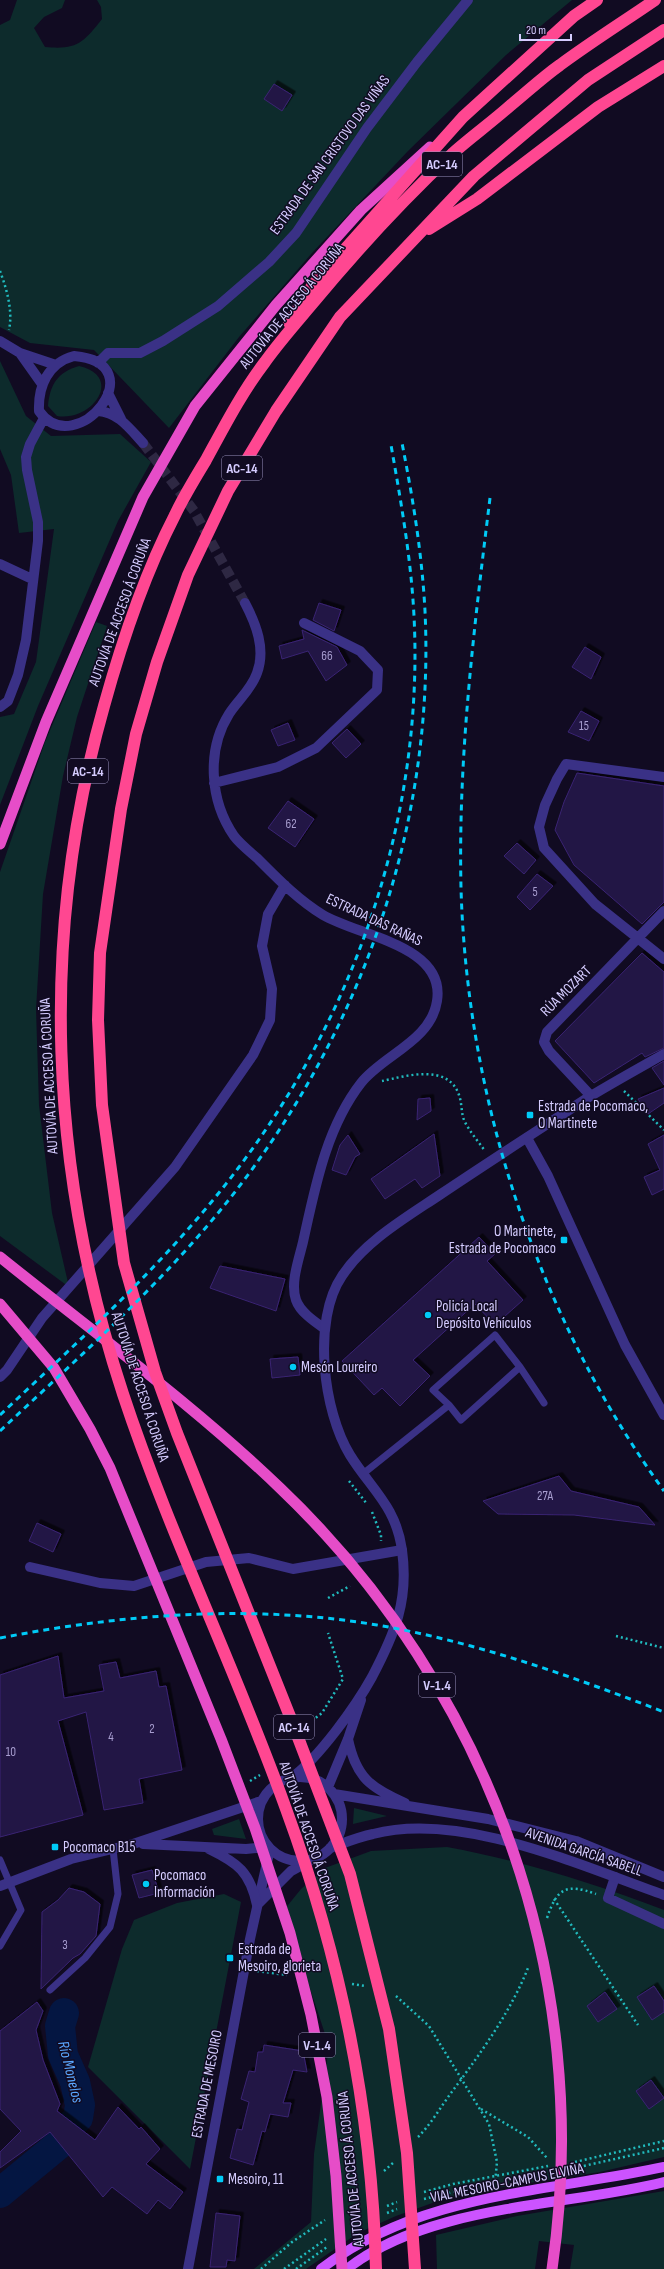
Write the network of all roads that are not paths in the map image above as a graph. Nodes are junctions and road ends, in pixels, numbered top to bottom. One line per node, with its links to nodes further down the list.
1 (468, 0): 10 (street, ESTRADA DE SAN CRISTOVO DAS VIÑAS)
2 (597, 0): 6 (highway)
3 (654, 0): 11 (highway, AUTOVÍA DE ACCESO Á CORUÑA / AC-14)
4 (664, 30): 7 (highway, AUTOVÍA DE ACCESO Á CORUÑA / AC-14)
5 (664, 66): 7 (highway)
6 (463, 117): 11 (highway); 26 (highway)
7 (413, 239): 74 (highway, AUTOVÍA DE ACCESO Á CORUÑA / AC-14)
8 (3, 342): 9 (street)
9 (20, 353): 12 (street); 13 (street)
10 (98, 363): 12 (street); 14 (street)
11 (263, 364): 73 (highway, AUTOVÍA DE ACCESO Á CORUÑA / AC-14)
12 (56, 365): 13 (street)
13 (42, 384): 16 (street)
14 (108, 393): 15 (street); 17 (street)
15 (98, 411): 16 (street); 17 (street)
16 (44, 418): 20 (street)
17 (122, 421): 18 (street)
18 (143, 443)
19 (0, 564): 20 (street)
20 (32, 579): 23 (street)
21 (245, 603): 25 (street, ESTRADA DAS RAÑAS)
22 (304, 623): 25 (street)
23 (0, 707)
24 (664, 777): 29 (street)
25 (214, 783): 27 (street, ESTRADA DAS RAÑAS)
26 (0, 844)
27 (285, 885): 36 (street, ESTRADA DAS RAÑAS); 38 (street)
28 (664, 911): 29 (street, RÚA MOZART)
29 (638, 938): 30 (street); 32 (street, RÚA MOZART)
30 (664, 959)
31 (664, 1054): 32 (street)
32 (591, 1096): 33 (street)
33 (527, 1138): 36 (street); 41 (street)
34 (0, 1257): 75 (highway, V-1.4)
35 (0, 1304): 71 (highway, V-1.4)
36 (325, 1329): 42 (street)
37 (520, 1367): 39 (lane); 40 (lane); 40 (lane)
38 (0, 1377)
39 (544, 1403)
40 (449, 1405): 42 (lane)
41 (664, 1415)
42 (364, 1473): 43 (street)
43 (402, 1550): 44 (street); 45 (street)
44 (30, 1567)
45 (365, 1690): 46 (street); 47 (street)
46 (348, 1739): 48 (street); 50 (street)
47 (291, 1778): 48 (street); 49 (street)
48 (331, 1791): 50 (street, AVENIDA GARCÍA SABELL); 54 (street)
49 (261, 1801): 51 (street); 53 (street)
50 (420, 1809): 59 (street, AVENIDA GARCÍA SABELL)
51 (132, 1844): 52 (street); 55 (street)
52 (204, 1846): 53 (street); 63 (street)
53 (270, 1848): 56 (street); 63 (street, ESTRADA DE MESOIRO)
54 (330, 1848): 56 (street); 58 (street, AVENIDA GARCÍA SABELL)
55 (113, 1849): 60 (street); 66 (lane)
56 (313, 1858): 63 (street)
57 (0, 1860): 60 (lane)
58 (615, 1877): 62 (street, AVENIDA GARCÍA SABELL); 64 (street)
59 (664, 1877)
60 (11, 1881): 61 (street); 65 (lane)
61 (0, 1886)
62 (664, 1895)
63 (257, 1905): 69 (street, ESTRADA DE MESOIRO)
64 (664, 1924)
65 (0, 1946)
66 (50, 1990)
67 (664, 2167): 70 (main road, VIAL MESOIRO-CAMPUS ELVIÑA)
68 (664, 2182): 72 (main road, VIAL MESOIRO-CAMPUS ELVIÑA)
69 (188, 2269)
70 (321, 2269)
71 (342, 2269)
72 (346, 2269)
73 (376, 2269)
74 (415, 2269)
75 (552, 2269)

